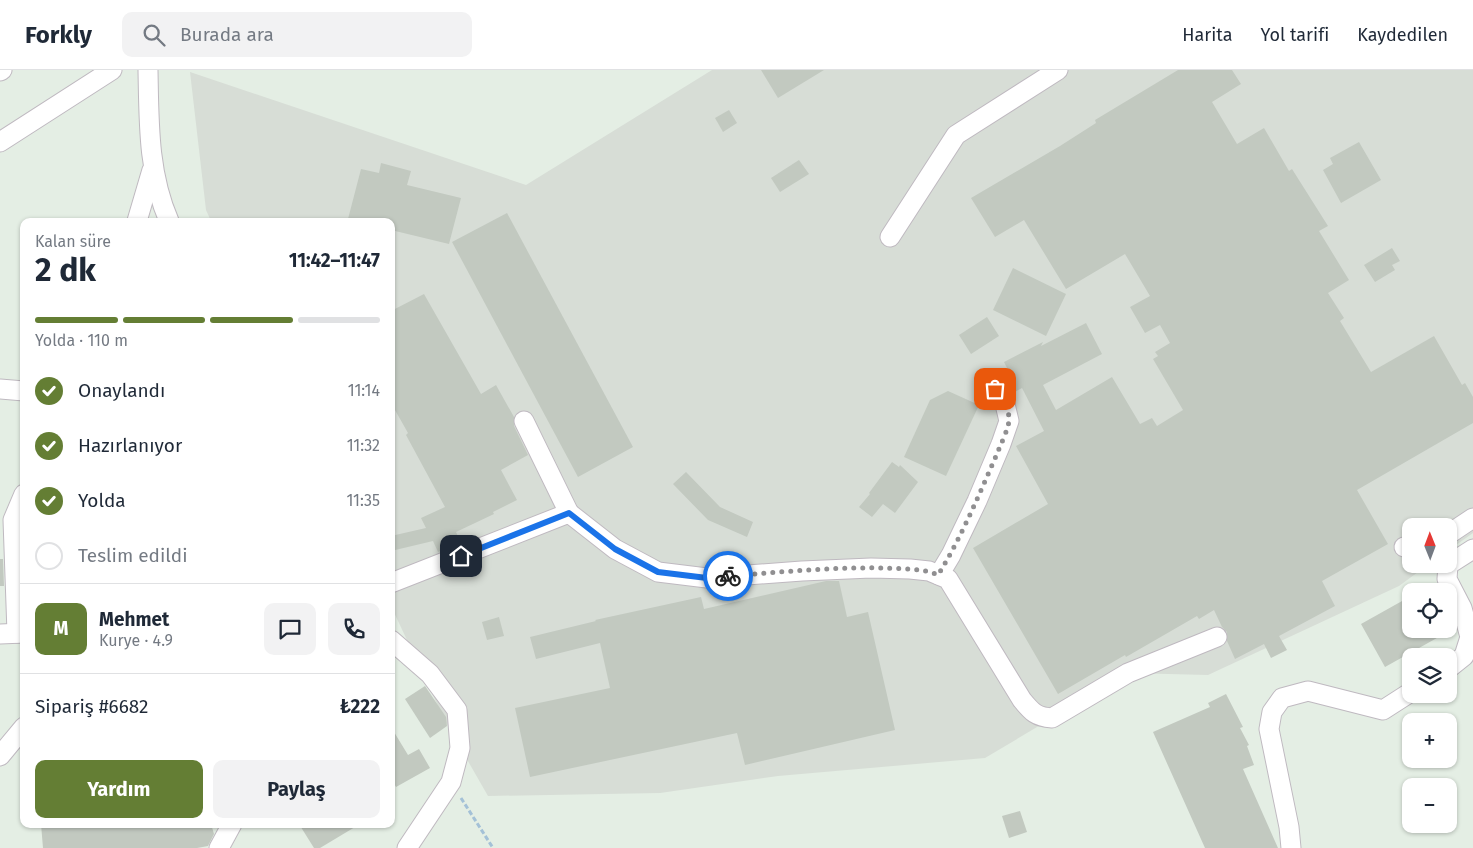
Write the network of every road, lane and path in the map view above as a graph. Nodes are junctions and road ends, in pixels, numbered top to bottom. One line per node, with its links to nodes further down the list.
1 (112, 70): 4 (street)
2 (148, 70): 5 (street)
3 (1058, 70): 8 (street)
4 (0, 142)
5 (153, 167): 6 (street); 7 (street)
6 (138, 218)
7 (168, 218)
8 (890, 238)
9 (986, 379): 19 (street)
10 (0, 389): 11 (street)
11 (20, 392)
12 (524, 421): 14 (street)
13 (20, 503): 16 (street)
14 (569, 513): 19 (street); 20 (street)
15 (1473, 518): 17 (street)
16 (12, 520): 21 (street)
17 (1458, 528)
18 (1473, 549): 24 (street)
19 (938, 575): 22 (street)
20 (395, 581)
21 (14, 634)
22 (1217, 637)
23 (395, 643): 28 (street)
24 (1457, 662)
25 (1402, 698): 33 (street)
26 (20, 732): 27 (street)
27 (0, 756)
28 (451, 782): 31 (street); 32 (path)
29 (230, 828): 30 (street)
30 (219, 848)
31 (407, 848)
32 (493, 848)
33 (1291, 848)

